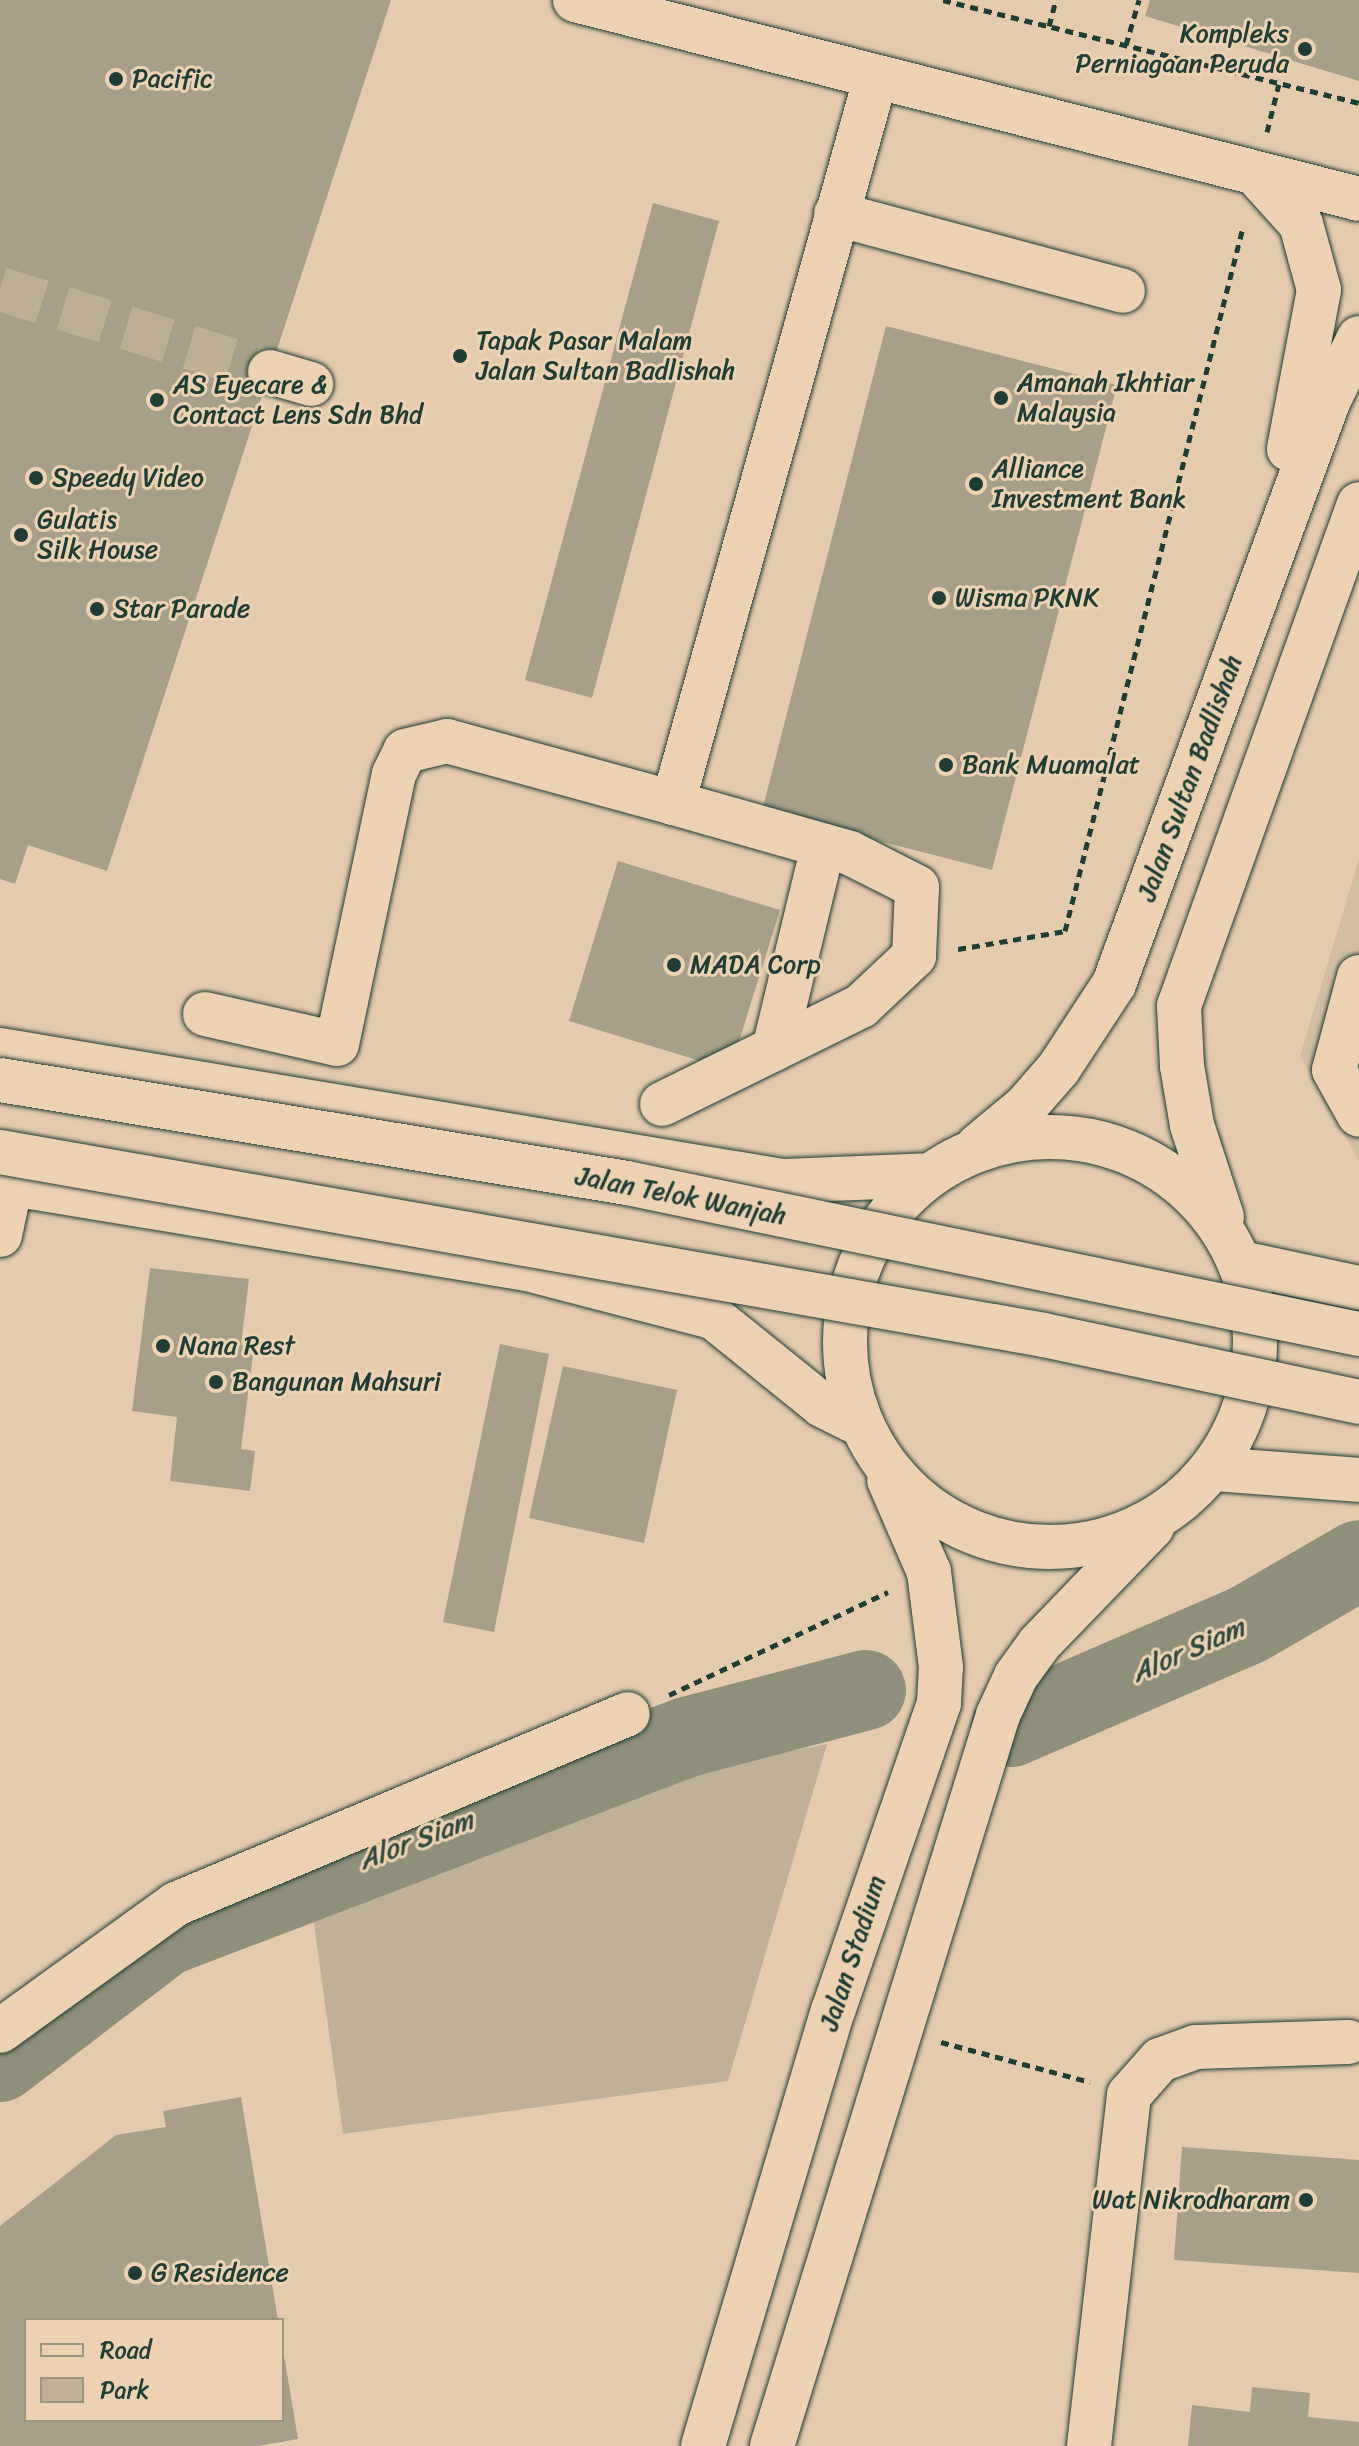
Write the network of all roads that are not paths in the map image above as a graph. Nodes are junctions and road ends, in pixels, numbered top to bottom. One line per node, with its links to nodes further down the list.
1 (575, 0): 2 (main road)
2 (633, 8): 3 (main road)
3 (875, 80): 4 (main road); 6 (main road)
4 (1256, 174): 5 (main road); 10 (main road)
5 (1359, 199)
6 (836, 214): 7 (main road); 11 (main road)
7 (1123, 291)
8 (1359, 338): 10 (main road, Jalan Sultan Badlishah)
9 (1359, 504): 23 (main road)
10 (1265, 573): 20 (main road, Jalan Sultan Badlishah)
11 (673, 803): 12 (main road); 14 (main road)
12 (823, 846): 15 (main road); 15 (main road)
13 (1359, 977): 19 (main road)
14 (205, 1014)
15 (774, 1049): 18 (main road)
16 (0, 1050): 20 (main road)
17 (0, 1080): 25 (main road, Jalan Telok Wanjah, bridge)
18 (662, 1104)
19 (1359, 1115)
20 (937, 1170): 23 (main road); 27 (main road)
21 (4, 1172): 22 (main road); 26 (main road, bridge); 27 (main road)
22 (0, 1235)
23 (1236, 1251): 24 (main road); 29 (main road)
24 (1359, 1288)
25 (1359, 1334)
26 (1359, 1402)
27 (860, 1424): 28 (main road)
28 (882, 1463): 31 (main road); 35 (main road, Jalan Stadium)
29 (1214, 1469): 30 (main road); 31 (main road)
30 (1359, 1480)
31 (1165, 1514): 36 (main road)
32 (628, 1714): 33 (main road)
33 (0, 2031)
34 (1348, 2042): 37 (main road)
35 (703, 2446)
36 (772, 2446)
37 (1089, 2446)

